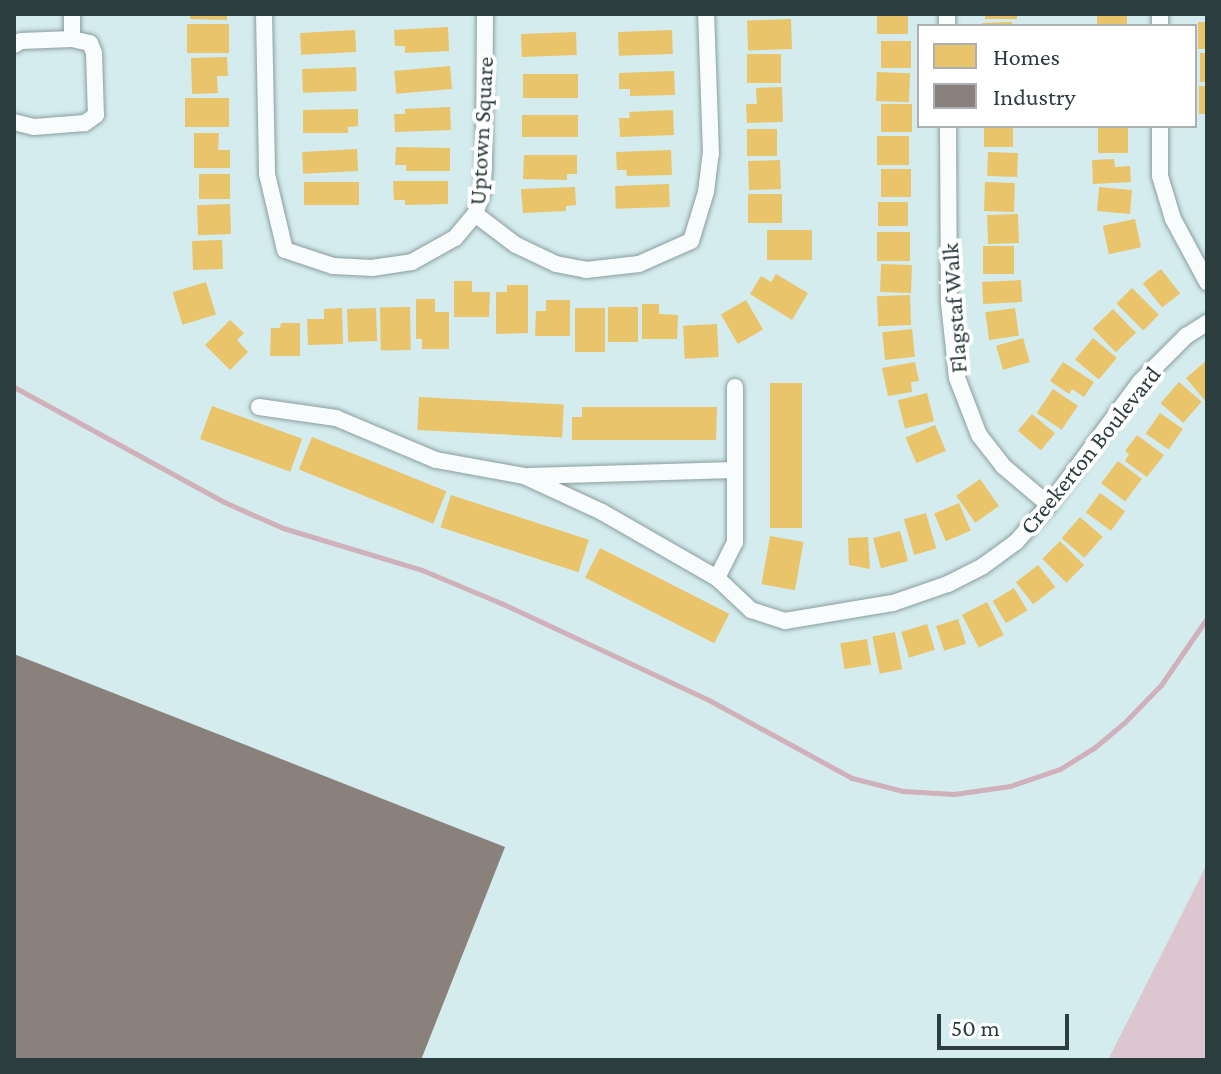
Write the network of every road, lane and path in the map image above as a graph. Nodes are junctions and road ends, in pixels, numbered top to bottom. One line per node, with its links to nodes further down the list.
1 (72, 14): 5 (street)
2 (264, 14): 10 (street)
3 (485, 14): 10 (street, Uptown Square)
4 (706, 14): 10 (street, Uptown Square)
5 (72, 39): 6 (street); 7 (street)
6 (14, 45)
7 (14, 122)
8 (948, 128): 17 (street, Flagstaf Walk)
9 (1160, 128): 11 (street)
10 (475, 214)
11 (1207, 282)
12 (1207, 323): 17 (street, Creekerton Boulevard)
13 (735, 387): 15 (street)
14 (259, 407): 16 (street, Creekerton Boulevard)
15 (735, 470): 16 (street); 18 (street)
16 (524, 476): 18 (street, Creekerton Boulevard)
17 (1049, 505): 18 (street, Creekerton Boulevard)
18 (717, 578)

